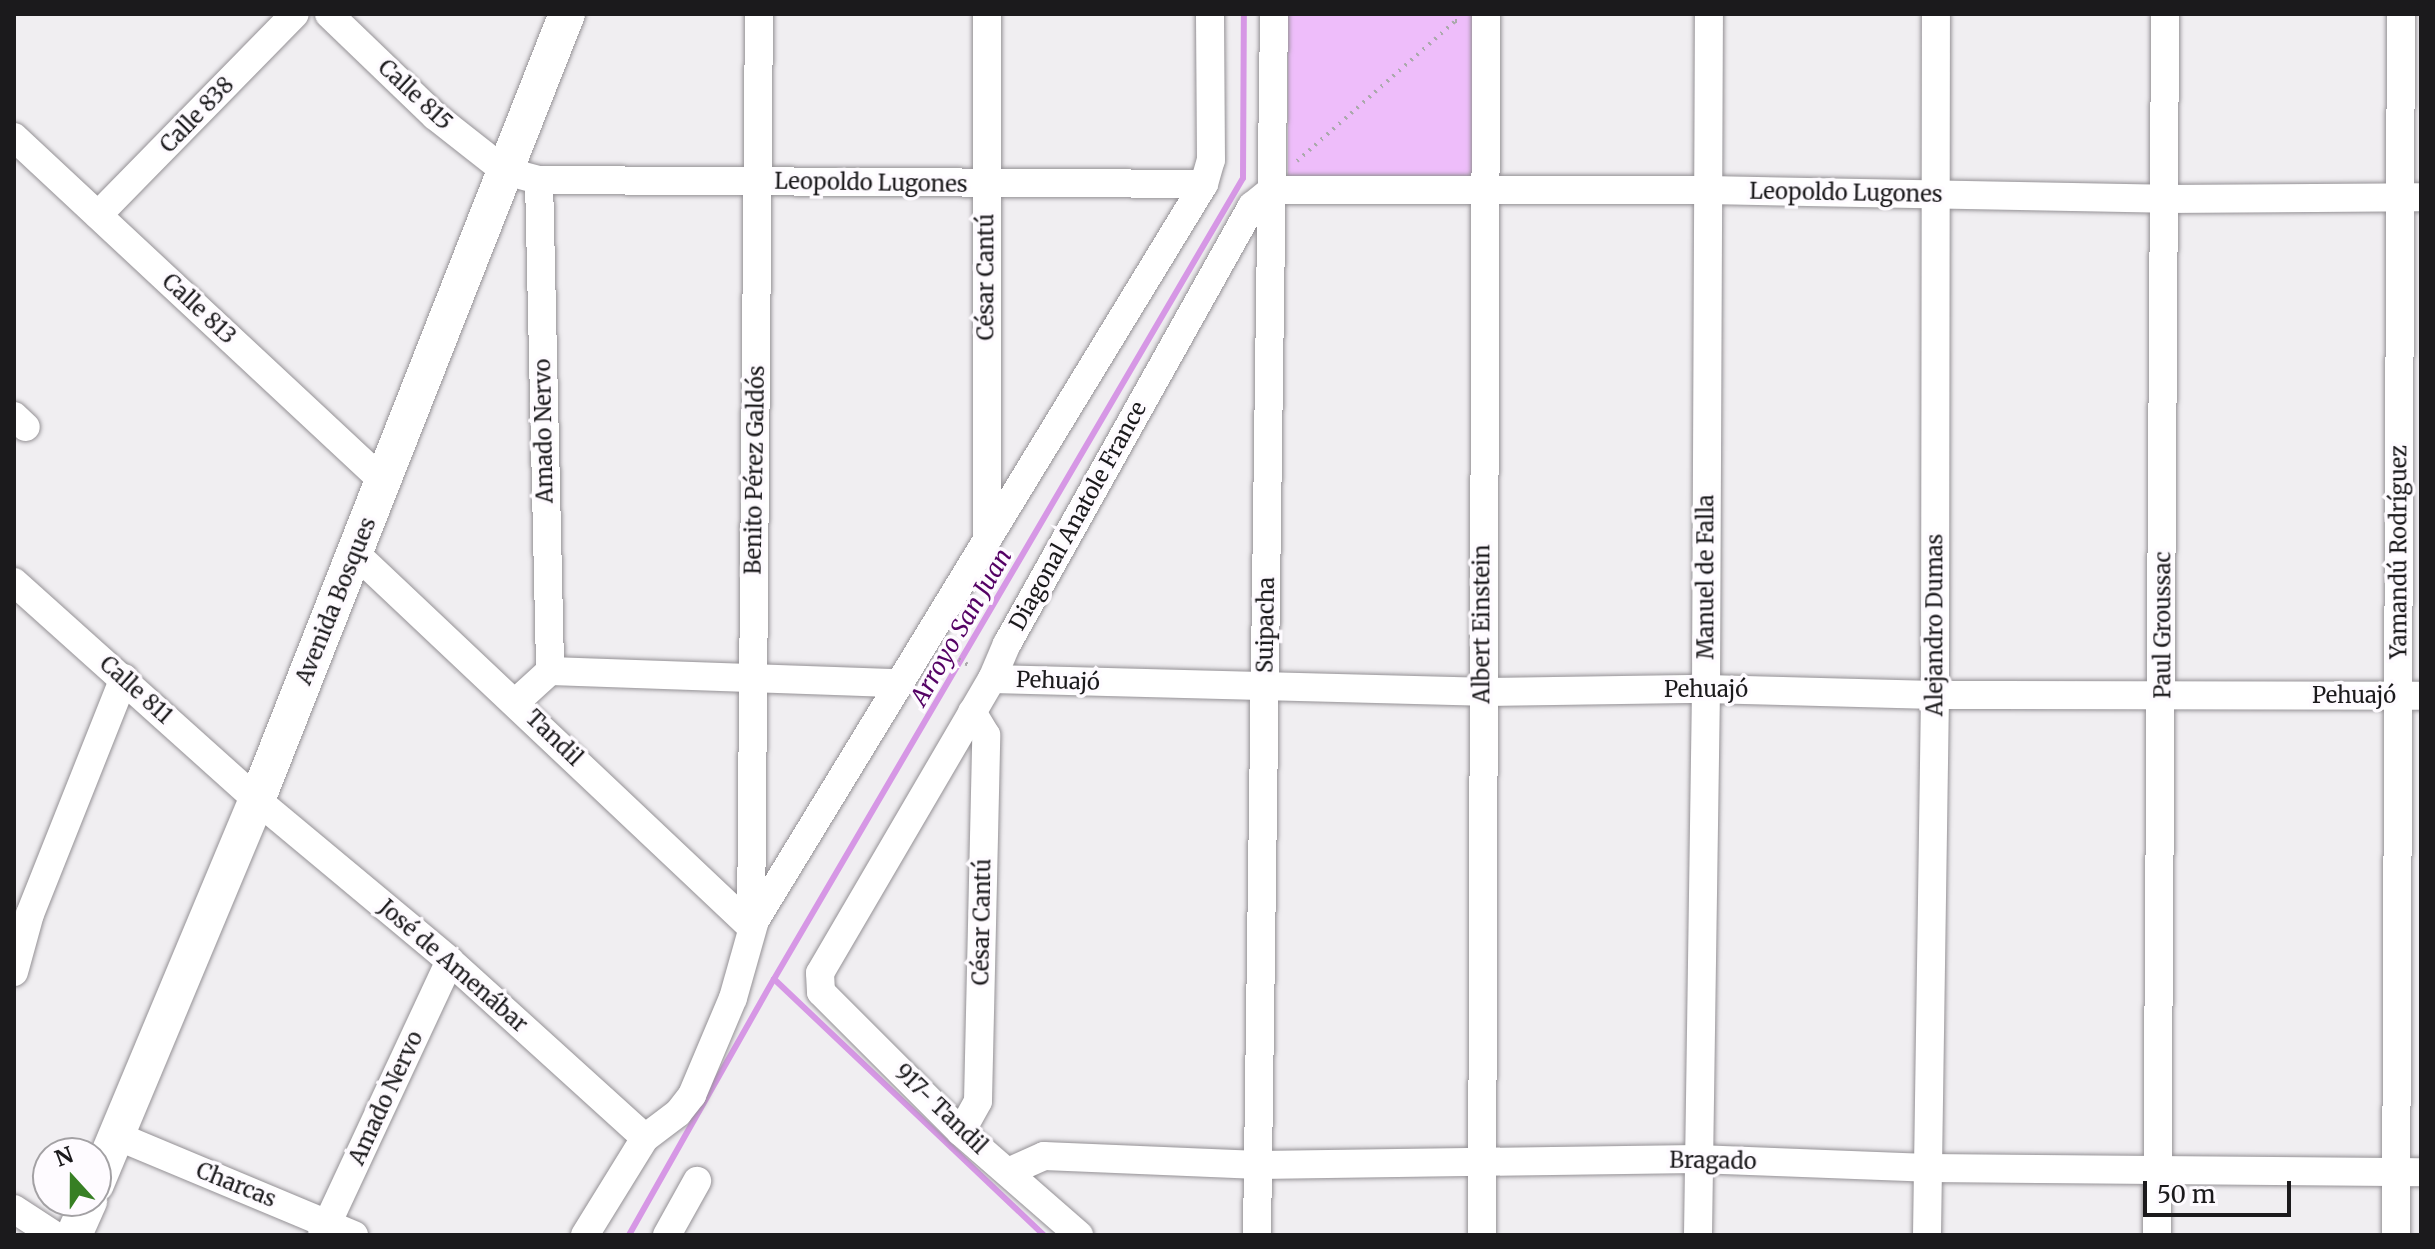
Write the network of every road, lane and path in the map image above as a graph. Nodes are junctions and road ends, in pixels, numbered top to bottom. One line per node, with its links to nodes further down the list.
1 (295, 14): 25 (street, Calle 838)
2 (329, 14): 14 (street, Calle 815)
3 (567, 14): 14 (main road, Avenida Bosques)
4 (759, 14): 16 (street, Benito Pérez Galdós)
5 (987, 14): 18 (street, César Cantú)
6 (1210, 14): 17 (street)
7 (1274, 14): 19 (street, Suipacha)
8 (1709, 14): 20 (street, Manuel de Falla)
9 (1936, 14): 22 (street, Alejandro Dumas)
10 (2165, 14): 24 (street, Paul Groussac)
11 (2401, 14): 23 (street, Yamandú Rodríguez)
12 (1486, 18): 19 (path); 21 (street, Albert Einstein)
13 (14, 137): 25 (street, Calle 813)
14 (505, 171): 15 (street); 26 (main road, Avenida Bosques)
15 (539, 180): 16 (street, Leopoldo Lugones); 31 (street, Amado Nervo)
16 (758, 181): 18 (street, Leopoldo Lugones); 34 (street, Benito Pérez Galdós)
17 (1204, 184): 18 (street, Leopoldo Lugones); 27 (street)
18 (986, 185): 27 (street, César Cantú)
19 (1272, 190): 21 (street, Leopoldo Lugones); 32 (street, Diagonal Anatole France); 36 (street, Suipacha)
20 (1707, 190): 21 (street, Leopoldo Lugones); 22 (street, Leopoldo Lugones); 37 (street, Manuel de Falla)
21 (1485, 192): 38 (street, Albert Einstein)
22 (1934, 194): 24 (street, Leopoldo Lugones); 39 (street, Alejandro Dumas)
23 (2410, 197): 24 (street, Leopoldo Lugones); 40 (street, Yamandú Rodríguez)
24 (2165, 199): 41 (street, Paul Groussac)
25 (98, 215): 26 (street, Calle 813)
26 (383, 481): 28 (main road, Avenida Bosques)
27 (987, 540): 35 (street)
28 (355, 553): 42 (street, Tandil); 44 (main road, Avenida Bosques)
29 (16, 589): 33 (street, Calle 811)
30 (954, 656): 32 (path)
31 (550, 671): 34 (street); 42 (street)
32 (984, 674): 36 (street, Pehuajó); 43 (street, Diagonal Anatole France)
33 (124, 678): 44 (street, Calle 811); 45 (street)
34 (753, 680): 35 (street); 46 (street, Benito Pérez Galdós)
35 (899, 683): 46 (street)
36 (1265, 687): 38 (street, Pehuajó); 56 (street, Suipacha)
37 (1706, 689): 38 (street, Pehuajó); 39 (street, Pehuajó); 54 (street, Manuel de Falla)
38 (1482, 692): 55 (street, Albert Einstein)
39 (1935, 695): 41 (street, Pehuajó); 57 (street, Alejandro Dumas)
40 (2410, 696): 41 (street, Pehuajó); 60 (street, Yamandú Rodríguez)
41 (2163, 697): 58 (street, Paul Groussac)
42 (516, 702): 46 (street, Tandil)
43 (972, 712): 49 (street, Diagonal Anatole France); 50 (street, César Cantú)
44 (257, 800): 47 (street, José de Amenábar); 51 (main road, Avenida Bosques)
45 (22, 910): 48 (street)
46 (753, 923): 52 (street, Benito Pérez Galdós)
47 (450, 961): 52 (street, José de Amenábar); 63 (street, Amado Nervo)
48 (14, 972)
49 (820, 973): 50 (street, 917- Tandil)
50 (961, 1132): 59 (street, 917- Tandil)
51 (117, 1136): 53 (main road, Avenida Bosques); 63 (street, Charcas)
52 (645, 1138): 66 (street, Benito Pérez Galdós)
53 (112, 1147)
54 (1697, 1159): 55 (street, Bragado); 57 (street, Bragado); 71 (street, Manuel de Falla)
55 (1482, 1164): 56 (street, Bragado); 70 (street, Albert Einstein)
56 (1259, 1165): 59 (street, Bragado); 69 (street, Suipacha)
57 (1928, 1168): 58 (street, Bragado); 72 (street, Alejandro Dumas)
58 (2157, 1169): 60 (street, Bragado); 73 (street, Paul Groussac)
59 (1008, 1172): 68 (street, 917- Tandil)
60 (2409, 1172): 74 (street, Yamandú Rodríguez)
61 (697, 1181): 67 (street)
62 (14, 1209): 64 (street)
63 (324, 1229): 65 (street, Charcas)
64 (54, 1235)
65 (354, 1235)
66 (585, 1235)
67 (667, 1235)
68 (1079, 1235)
69 (1257, 1235)
70 (1482, 1235)
71 (1698, 1235)
72 (1927, 1235)
73 (2157, 1235)
74 (2396, 1235)

